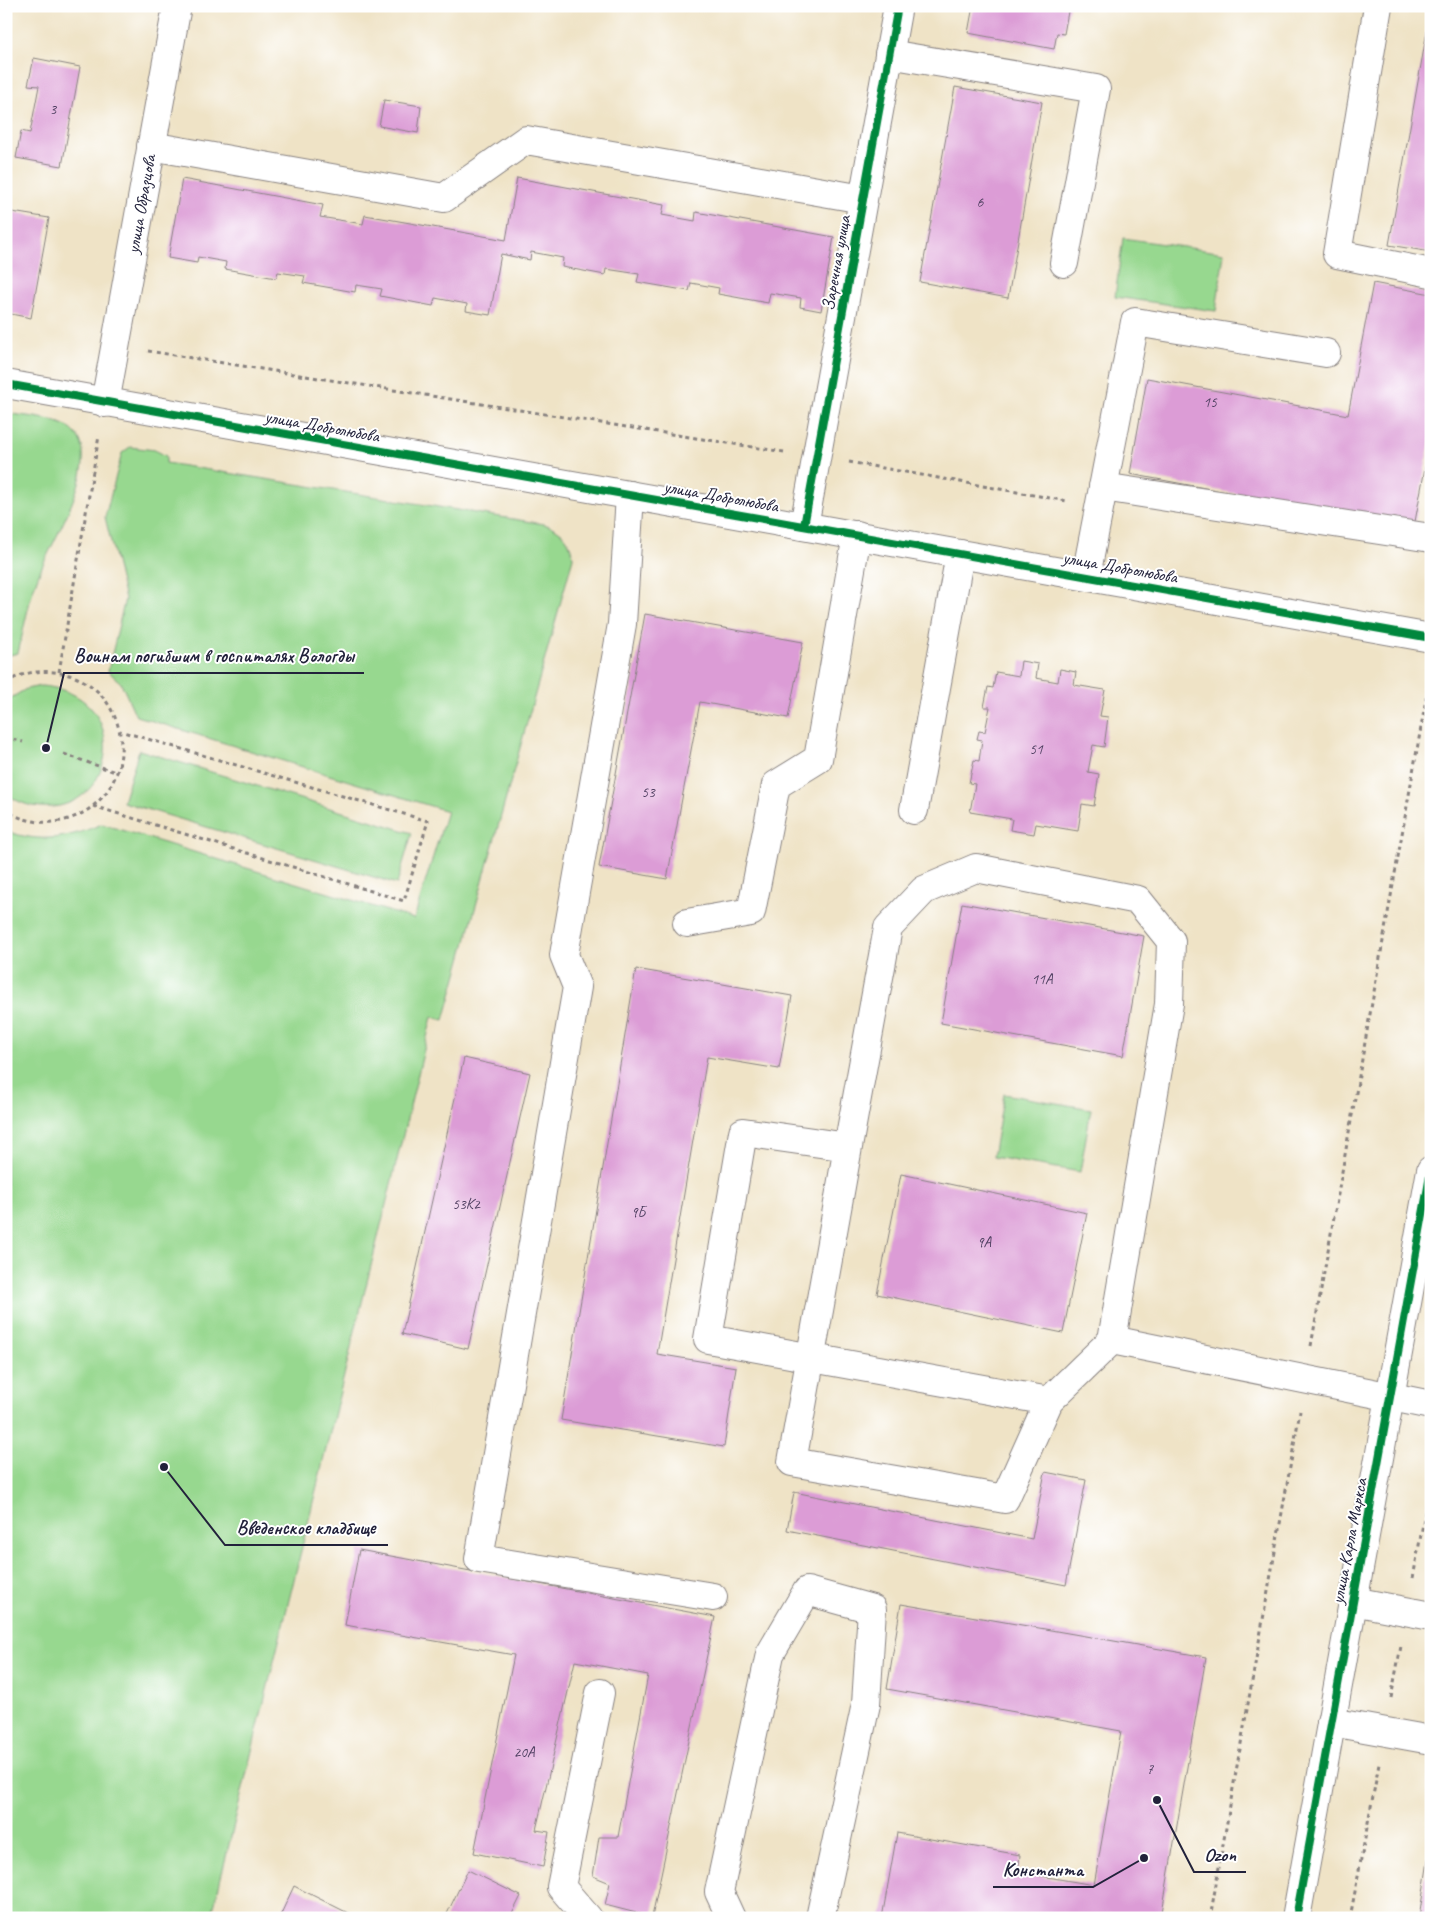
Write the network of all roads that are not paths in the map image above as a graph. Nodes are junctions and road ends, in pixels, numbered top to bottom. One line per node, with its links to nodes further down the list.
1 (177, 6): 5 (street, улица Образцова)
2 (898, 6): 4 (street, Заречная улица)
3 (1378, 6): 8 (street)
4 (889, 54): 6 (street, Заречная улица); 7 (street)
5 (152, 146): 6 (street); 11 (street, улица Образцова)
6 (863, 199): 14 (street, Заречная улица)
7 (1064, 263)
8 (1431, 274)
9 (1326, 353): 13 (street)
10 (6, 384): 11 (street, улица Добролюбова)
11 (105, 403): 12 (street, улица Добролюбова)
12 (630, 495): 14 (street, улица Добролюбова); 29 (street)
13 (1101, 497): 16 (street); 18 (street)
14 (804, 526): 15 (street, улица Добролюбова)
15 (857, 535): 17 (street, улица Добролюбова); 21 (street)
16 (1431, 538)
17 (960, 554): 18 (street, улица Добролюбова); 20 (street)
18 (1086, 576): 19 (street, улица Добролюбова)
19 (1431, 638)
20 (914, 810)
21 (687, 923)
22 (848, 1147): 24 (street); 25 (street); 25 (street)
23 (1431, 1170): 26 (street, улица Карла Маркса)
24 (1112, 1340): 26 (street); 27 (street)
25 (811, 1358): 27 (street); 27 (street)
26 (1391, 1397): 28 (street); 30 (street, улица Карла Маркса)
27 (1048, 1401)
28 (1431, 1405)
29 (713, 1597)
30 (1353, 1601): 31 (street); 33 (street, улица Карла Маркса)
31 (1431, 1616)
32 (600, 1693): 35 (street)
33 (1331, 1722): 34 (street); 38 (street, улица Карла Маркса)
34 (1431, 1740)
35 (588, 1918)
36 (731, 1918): 37 (street)
37 (820, 1918)
38 (1296, 1918)

